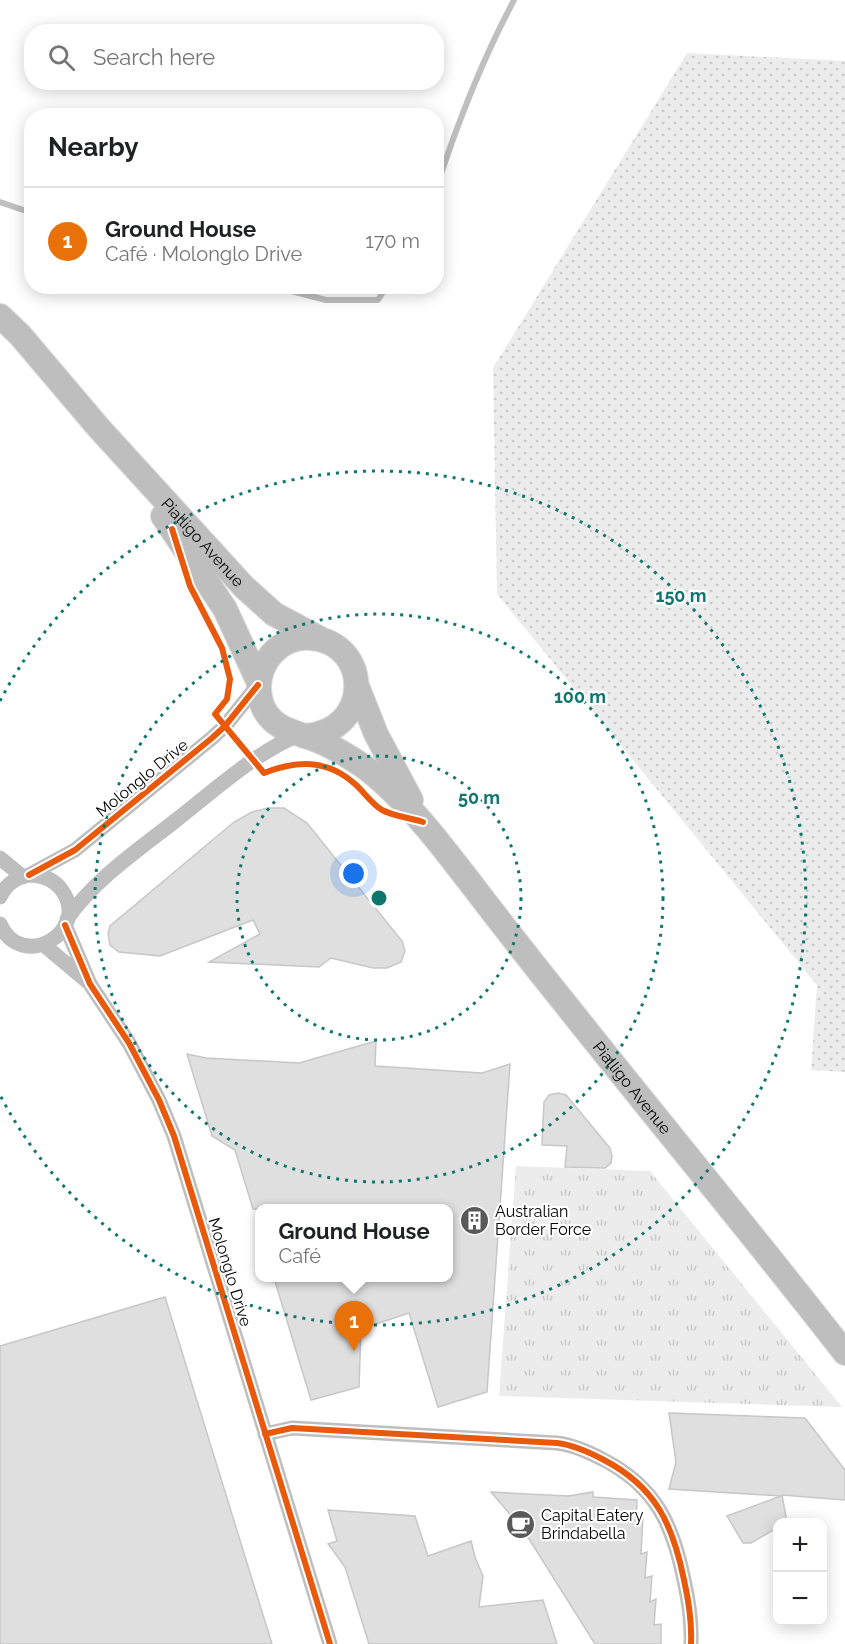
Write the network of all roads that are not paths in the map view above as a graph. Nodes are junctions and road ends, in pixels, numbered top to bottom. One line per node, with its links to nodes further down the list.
1 (0, 316): 2 (main road, Pialligo Avenue)
2 (98, 427): 3 (main road, Pialligo Avenue); 4 (main road, Pialligo Avenue)
3 (323, 640): 4 (main road); 5 (main road)
4 (259, 684): 6 (main road); 9 (street, Molonglo Drive)
5 (357, 686): 6 (main road); 7 (main road, Pialligo Avenue)
6 (301, 735): 7 (main road, Pialligo Avenue); 11 (street)
7 (423, 822): 15 (main road, Pialligo Avenue)
8 (0, 858): 9 (street)
9 (26, 876): 10 (street, Molonglo Drive); 11 (street, Molonglo Drive)
10 (0, 897)
11 (66, 922): 13 (street); 14 (street, Molonglo Drive)
12 (0, 924): 13 (street)
13 (44, 945): 14 (street, Molonglo Drive)
14 (90, 984): 16 (street, Molonglo Drive)
15 (845, 1353)
16 (265, 1434): 17 (street); 18 (street, Molonglo Drive)
17 (690, 1614): 19 (street); 20 (street)
18 (330, 1644)
19 (691, 1644)
20 (701, 1644)

